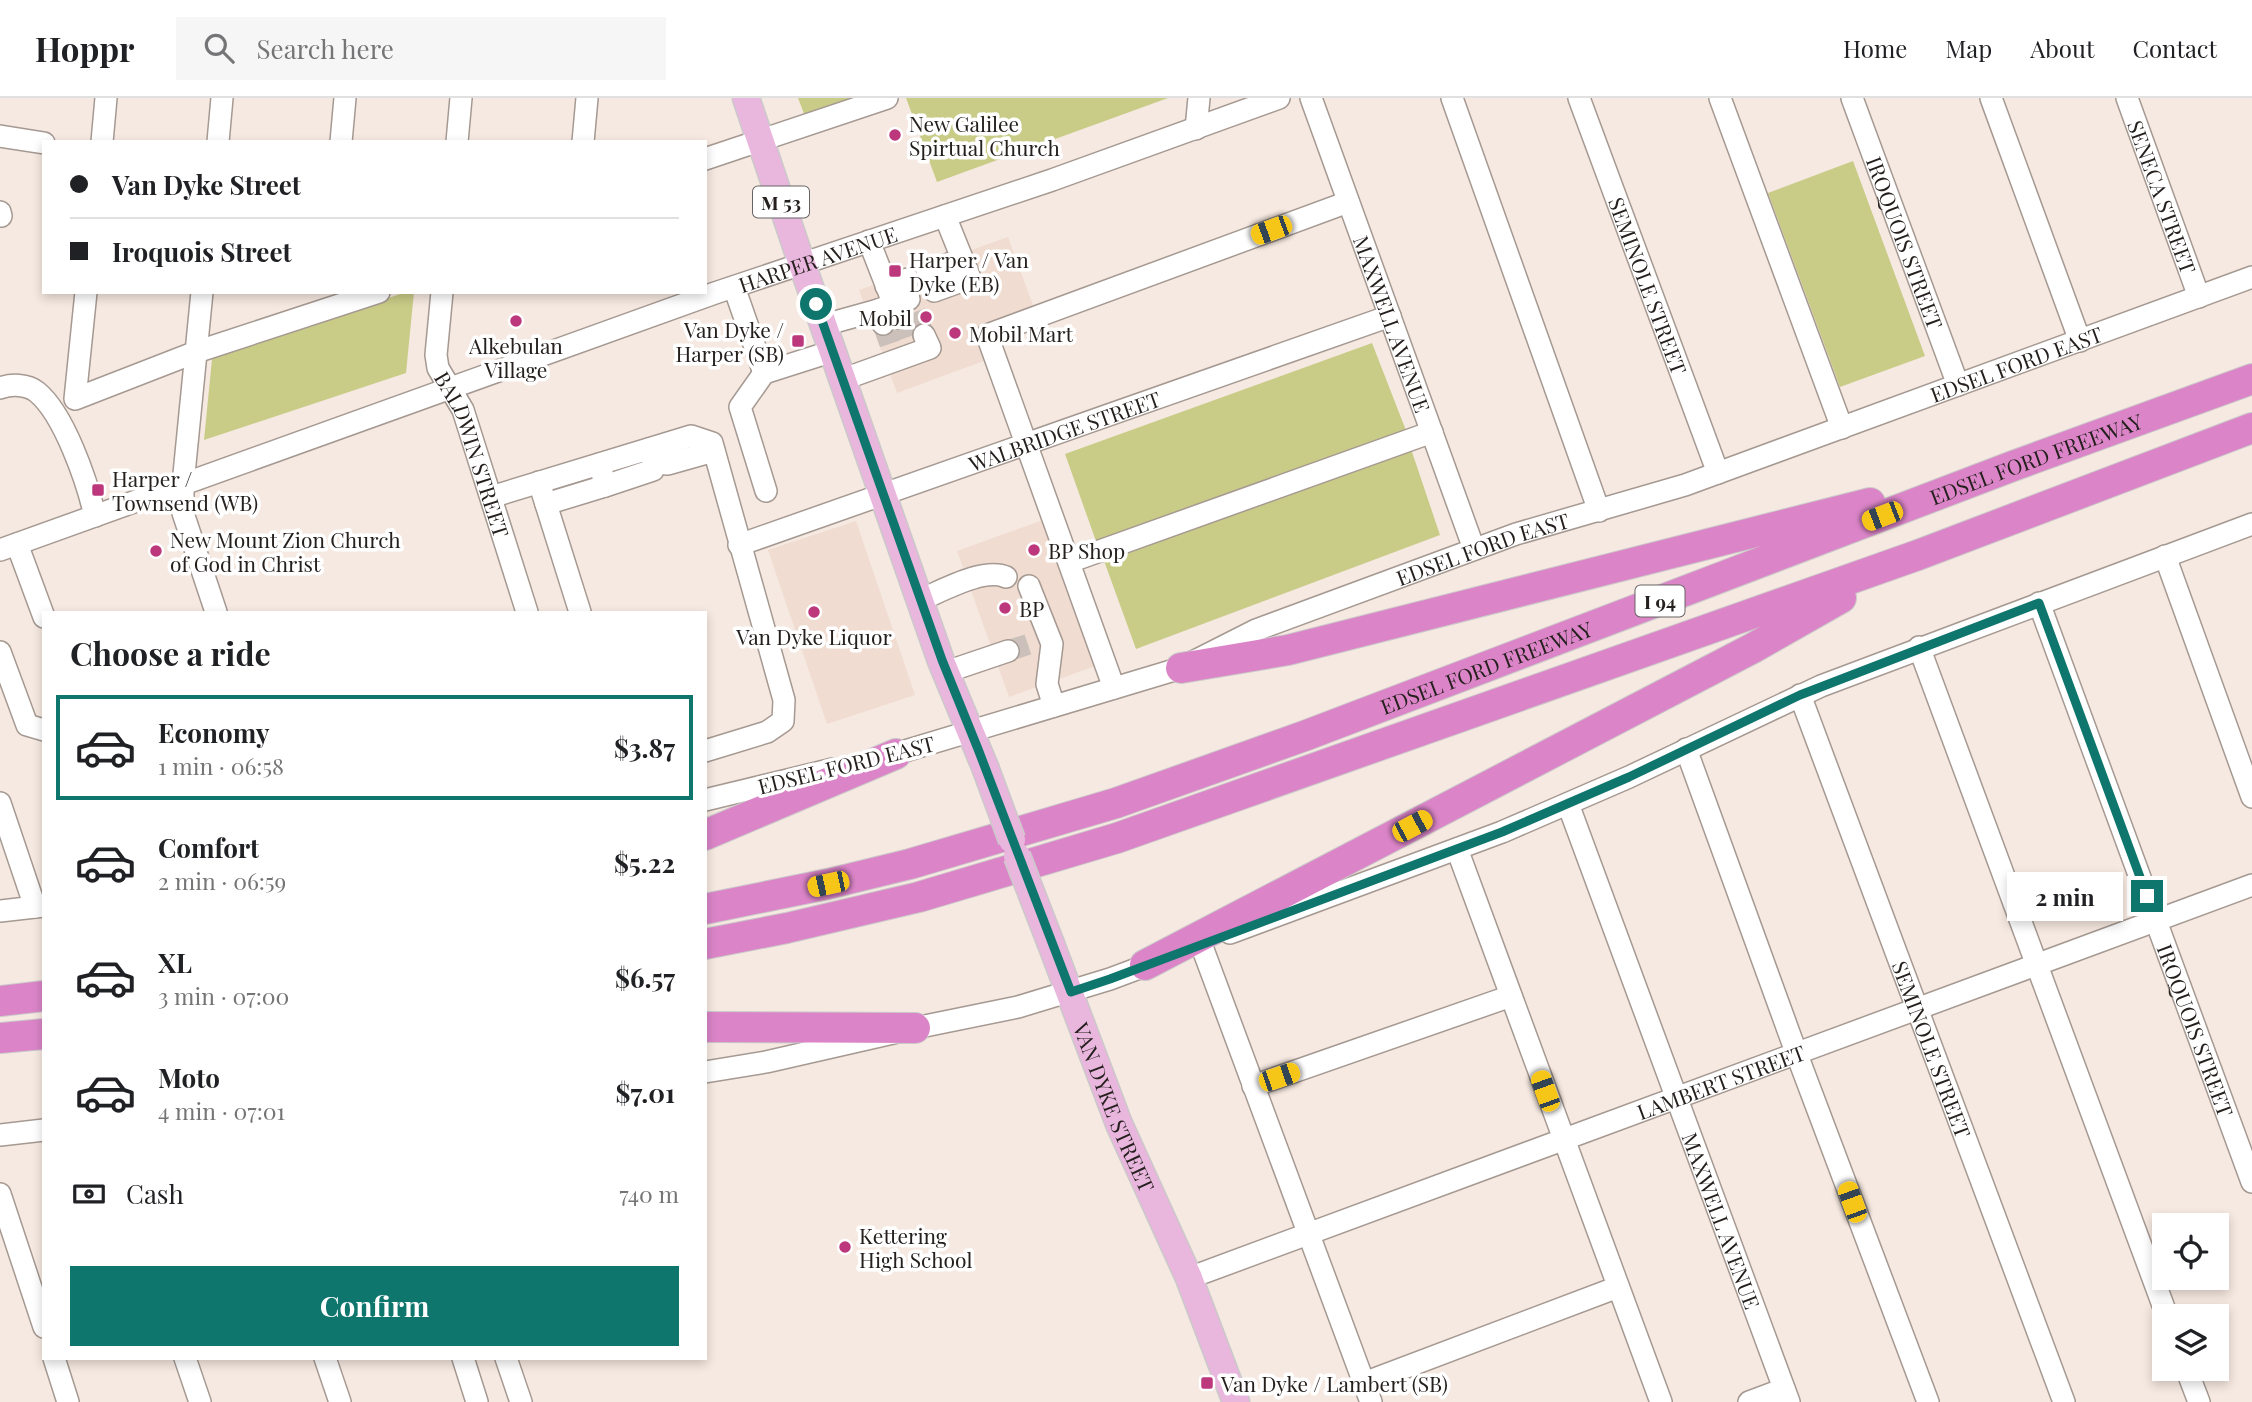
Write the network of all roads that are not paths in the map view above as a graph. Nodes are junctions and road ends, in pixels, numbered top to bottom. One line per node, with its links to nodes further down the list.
1 (106, 98): 19 (street)
2 (222, 98): 20 (street)
3 (345, 98): 21 (street)
4 (461, 98): 22 (street)
5 (587, 98): 23 (street)
6 (746, 98): 24 (main road, VAN DYKE STREET / M 53)
7 (887, 98): 24 (street)
8 (1199, 98): 17 (street)
9 (1279, 98): 17 (street, HARPER AVENUE)
10 (1311, 98): 27 (street, MAXWELL AVENUE)
11 (1452, 98): 67 (street)
12 (1579, 98): 59 (street, SEMINOLE STREET)
13 (1720, 98): 52 (street)
14 (1853, 98): 49 (street, IROQUOIS STREET)
15 (1991, 98): 42 (street)
16 (2127, 98): 37 (street, SENECA STREET)
17 (1196, 129): 28 (street, HARPER AVENUE)
18 (0, 136): 25 (street)
19 (102, 140)
20 (218, 140)
21 (341, 140)
22 (457, 140)
23 (583, 140)
24 (760, 140): 26 (street); 30 (main road, VAN DYKE STREET / M 53)
25 (42, 143)
26 (707, 158)
27 (1348, 202): 40 (street, MAXWELL AVENUE); 55 (street)
28 (945, 216): 29 (street, HARPER AVENUE); 38 (street)
29 (869, 241): 30 (street, HARPER AVENUE); 38 (street)
30 (802, 264): 32 (street, HARPER AVENUE); 41 (main road, VAN DYKE STREET / M 53)
31 (2252, 277): 37 (street, EDSEL FORD EAST)
32 (734, 286): 46 (street); 51 (street, HARPER AVENUE)
33 (86, 294): 45 (street)
34 (202, 294): 45 (street)
35 (367, 294): 39 (street)
36 (442, 294): 51 (street, BALDWIN STREET)
37 (2199, 297): 42 (street, EDSEL FORD EAST)
38 (904, 299): 41 (street)
39 (324, 301): 45 (street)
40 (1390, 316): 54 (street, MAXWELL AVENUE); 55 (street, WALBRIDGE STREET)
41 (824, 325): 44 (main road, VAN DYKE STREET / M 53)
42 (2080, 341): 49 (street, EDSEL FORD EAST)
43 (906, 348): 47 (street)
44 (833, 351): 46 (street); 47 (main road, VAN DYKE STREET / M 53)
45 (196, 352): 61 (street)
46 (764, 373): 63 (street)
47 (844, 379): 64 (main road, VAN DYKE STREET / M 53)
48 (2252, 379): 58 (highway, EDSEL FORD FREEWAY / I 94)
49 (1958, 385): 52 (street, EDSEL FORD EAST)
50 (0, 387): 68 (street)
51 (450, 388): 61 (street, HARPER AVENUE); 65 (street, BALDWIN STREET)
52 (1842, 428): 59 (street, EDSEL FORD EAST)
53 (2252, 428): 73 (highway, EDSEL FORD FREEWAY / I 94)
54 (1432, 432): 72 (street, MAXWELL AVENUE); 75 (street)
55 (1028, 444): 64 (street, WALBRIDGE STREET); 75 (street)
56 (652, 456): 57 (street); 62 (street); 70 (street)
57 (600, 464): 60 (street); 62 (street)
58 (2013, 466): 87 (highway); 105 (highway, EDSEL FORD FREEWAY / I 94)
59 (1718, 473): 67 (street, EDSEL FORD EAST)
60 (539, 482): 65 (street); 66 (street)
61 (183, 484): 68 (street, HARPER AVENUE); 80 (street)
62 (605, 486): 66 (street)
63 (766, 491)
64 (883, 495): 70 (street, WALBRIDGE STREET); 78 (main road, VAN DYKE STREET / M 53)
65 (491, 497): 81 (street, BALDWIN STREET)
66 (546, 504): 82 (street)
67 (1599, 511): 72 (street, EDSEL FORD EAST)
68 (95, 516): 71 (street, HARPER AVENUE)
69 (2252, 524): 74 (street)
70 (739, 545): 95 (street)
71 (8, 547): 83 (street)
72 (1474, 549): 87 (street, EDSEL FORD EAST)
73 (1918, 555): 108 (highway, EDSEL FORD FREEWAY / I 94); 111 (highway)
74 (2165, 556): 79 (street); 97 (street)
75 (1069, 562): 89 (street)
76 (1006, 577): 78 (street)
77 (1029, 586): 91 (street)
78 (920, 600): 88 (main road, VAN DYKE STREET / M 53)
79 (2039, 603): 84 (street); 107 (street, IROQUOIS STREET)
80 (216, 611)
81 (527, 611)
82 (580, 611)
83 (42, 613)
84 (1919, 647): 90 (street); 110 (street)
85 (1008, 651): 88 (street)
86 (0, 652): 92 (street)
87 (1181, 668): 89 (street, EDSEL FORD EAST)
88 (946, 672): 93 (main road, VAN DYKE STREET / M 53)
89 (1114, 688): 91 (street, EDSEL FORD EAST)
90 (1800, 695): 94 (street); 116 (street, SEMINOLE STREET)
91 (1054, 706): 93 (street, EDSEL FORD EAST)
92 (42, 729)
93 (971, 731): 96 (street, EDSEL FORD EAST); 112 (main road, VAN DYKE STREET / M 53, bridge)
94 (1686, 749): 100 (street); 121 (street)
95 (707, 750)
96 (896, 754): 98 (street, EDSEL FORD EAST); 101 (highway)
97 (2252, 797)
98 (707, 800)
99 (0, 803): 104 (street)
100 (1568, 804): 102 (street); 124 (street, MAXWELL AVENUE)
101 (707, 834)
102 (1457, 849): 109 (street); 114 (street)
103 (2252, 885): 107 (street, LAMBERT STREET)
104 (39, 907): 106 (street)
105 (707, 909)
106 (0, 911)
107 (2155, 920): 110 (street, LAMBERT STREET); 128 (street, IROQUOIS STREET)
108 (707, 944)
109 (1201, 944): 111 (street); 123 (street)
110 (2035, 964): 116 (street, LAMBERT STREET); 133 (street)
111 (1145, 965): 112 (street)
112 (1071, 992): 118 (street); 131 (main road, VAN DYKE STREET / M 53)
113 (42, 996): 115 (highway)
114 (1511, 996): 123 (street); 127 (street)
115 (0, 1002)
116 (1915, 1008): 121 (street, LAMBERT STREET); 152 (street, SEMINOLE STREET)
117 (707, 1027): 118 (highway)
118 (915, 1028): 122 (street)
119 (42, 1034): 120 (highway)
120 (0, 1038)
121 (1796, 1052): 124 (street, LAMBERT STREET); 151 (street)
122 (707, 1072)
123 (1253, 1086): 130 (street)
124 (1676, 1096): 127 (street, LAMBERT STREET); 142 (street, MAXWELL AVENUE)
125 (42, 1129): 126 (street)
126 (0, 1135)
127 (1563, 1139): 130 (street, LAMBERT STREET); 132 (street)
128 (2252, 1181)
129 (0, 1194): 134 (street)
130 (1308, 1234): 131 (street, LAMBERT STREET); 141 (street)
131 (1189, 1278): 148 (main road, VAN DYKE STREET / M 53)
132 (1618, 1287): 141 (street); 149 (street)
133 (2162, 1304)
134 (42, 1321)
135 (55, 1360): 143 (street)
136 (186, 1360): 144 (street)
137 (326, 1360): 145 (street)
138 (464, 1360): 146 (street)
139 (507, 1360): 147 (street)
140 (2191, 1381): 153 (street)
141 (1367, 1393)
142 (1787, 1395): 150 (street)
143 (68, 1402)
144 (200, 1402)
145 (340, 1402)
146 (477, 1402)
147 (521, 1402)
148 (1236, 1402)
149 (1661, 1402)
150 (1749, 1402)
151 (1927, 1402)
152 (2064, 1402)
153 (2199, 1402)

